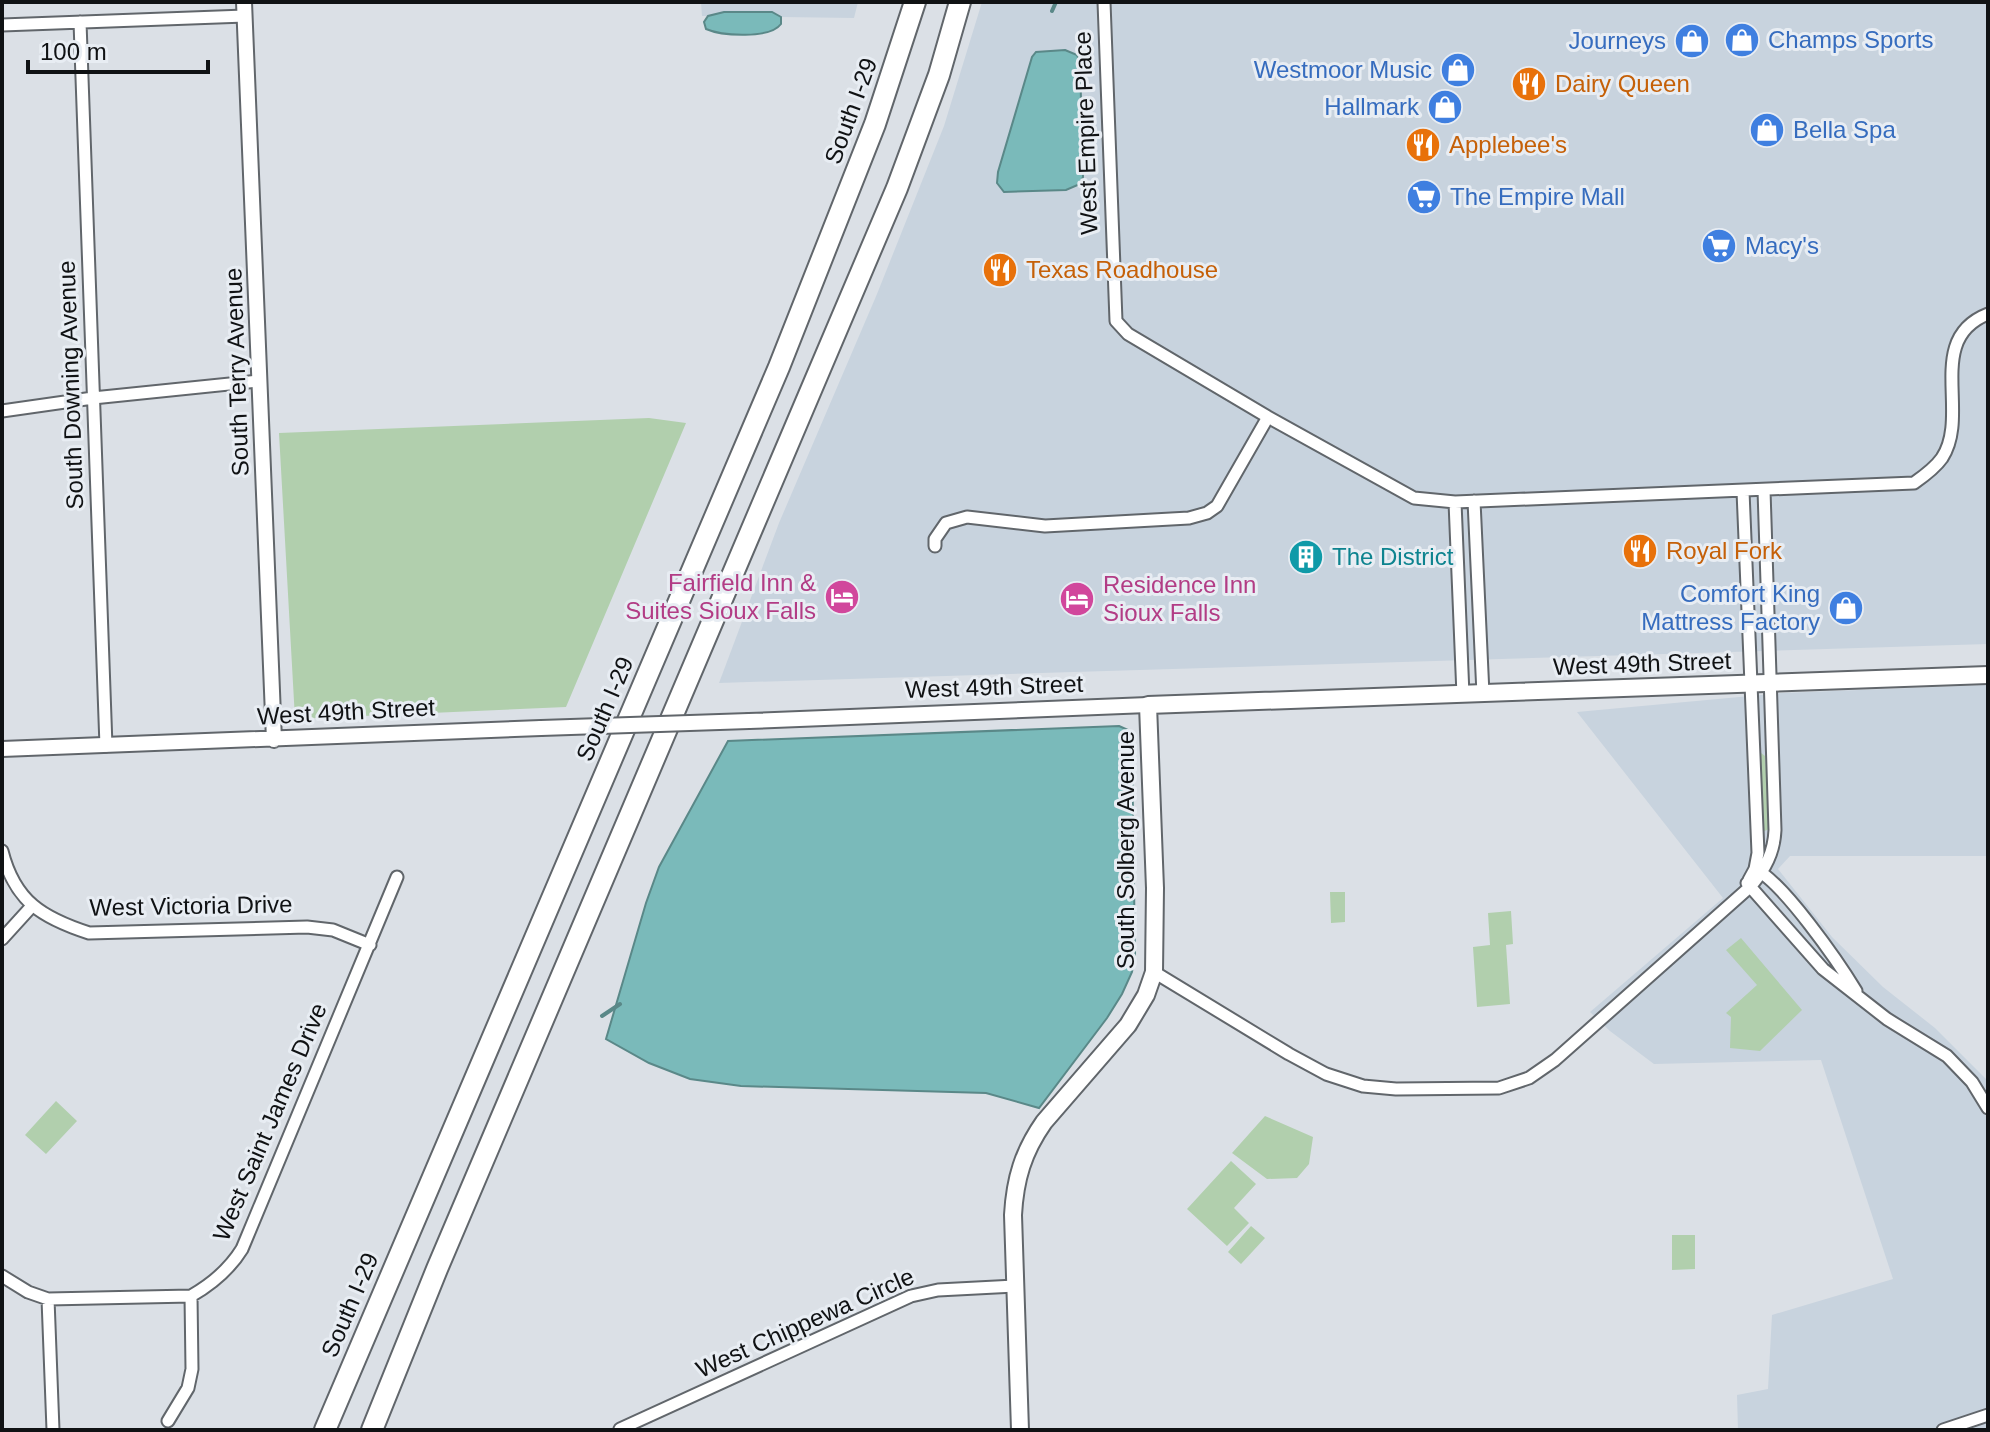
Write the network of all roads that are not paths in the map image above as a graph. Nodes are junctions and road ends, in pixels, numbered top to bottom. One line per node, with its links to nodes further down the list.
1 (915, 2): 44 (highway, South I-29)
2 (960, 2): 45 (highway)
3 (1104, 2): 11 (street, West Empire Place)
4 (245, 9): 5 (street); 8 (street, South Terry Avenue)
5 (80, 22): 6 (street); 9 (street, South Downing Avenue)
6 (2, 25)
7 (1988, 314): 12 (street, West Empire Place)
8 (259, 381): 9 (street); 23 (street, South Terry Avenue)
9 (93, 398): 10 (street); 24 (street, South Downing Avenue)
10 (2, 411)
11 (1268, 417): 15 (street, West Empire Place); 16 (street)
12 (1764, 490): 13 (street, West Empire Place); 18 (street)
13 (1743, 491): 14 (street, West Empire Place); 19 (street)
14 (1474, 501): 15 (street, West Empire Place); 20 (street)
15 (1455, 502): 21 (street)
16 (935, 546)
17 (1988, 675): 18 (main road, West 49th Street)
18 (1769, 683): 19 (main road, West 49th Street); 27 (street)
19 (1750, 684): 20 (main road, West 49th Street); 27 (street)
20 (1483, 694): 21 (main road, West 49th Street)
21 (1463, 695): 22 (main road, West 49th Street)
22 (1148, 705): 23 (street, West 49th Street, bridge); 33 (main road, South Solberg Avenue)
23 (274, 740): 24 (street, West 49th Street)
24 (106, 746): 25 (street, West 49th Street)
25 (2, 749)
26 (2, 851): 30 (street, West Victoria Drive)
27 (1758, 871): 29 (street); 34 (street)
28 (397, 877): 32 (street, West Saint James Drive)
29 (1746, 888): 33 (street); 34 (street)
30 (32, 906): 31 (street); 32 (street, West Victoria Drive)
31 (2, 939)
32 (370, 945): 38 (street, West Saint James Drive)
33 (1154, 972): 37 (main road, South Solberg Avenue)
34 (1858, 995): 35 (street)
35 (1988, 1108)
36 (2, 1276): 39 (street)
37 (1015, 1286): 42 (street, West Chippewa Circle); 46 (main road, South Solberg Avenue)
38 (191, 1296): 39 (street); 41 (street)
39 (48, 1299): 43 (street)
40 (1988, 1415): 47 (street)
41 (168, 1421)
42 (620, 1429)
43 (53, 1430)
44 (325, 1430)
45 (372, 1430)
46 (1020, 1430)
47 (1943, 1430)

